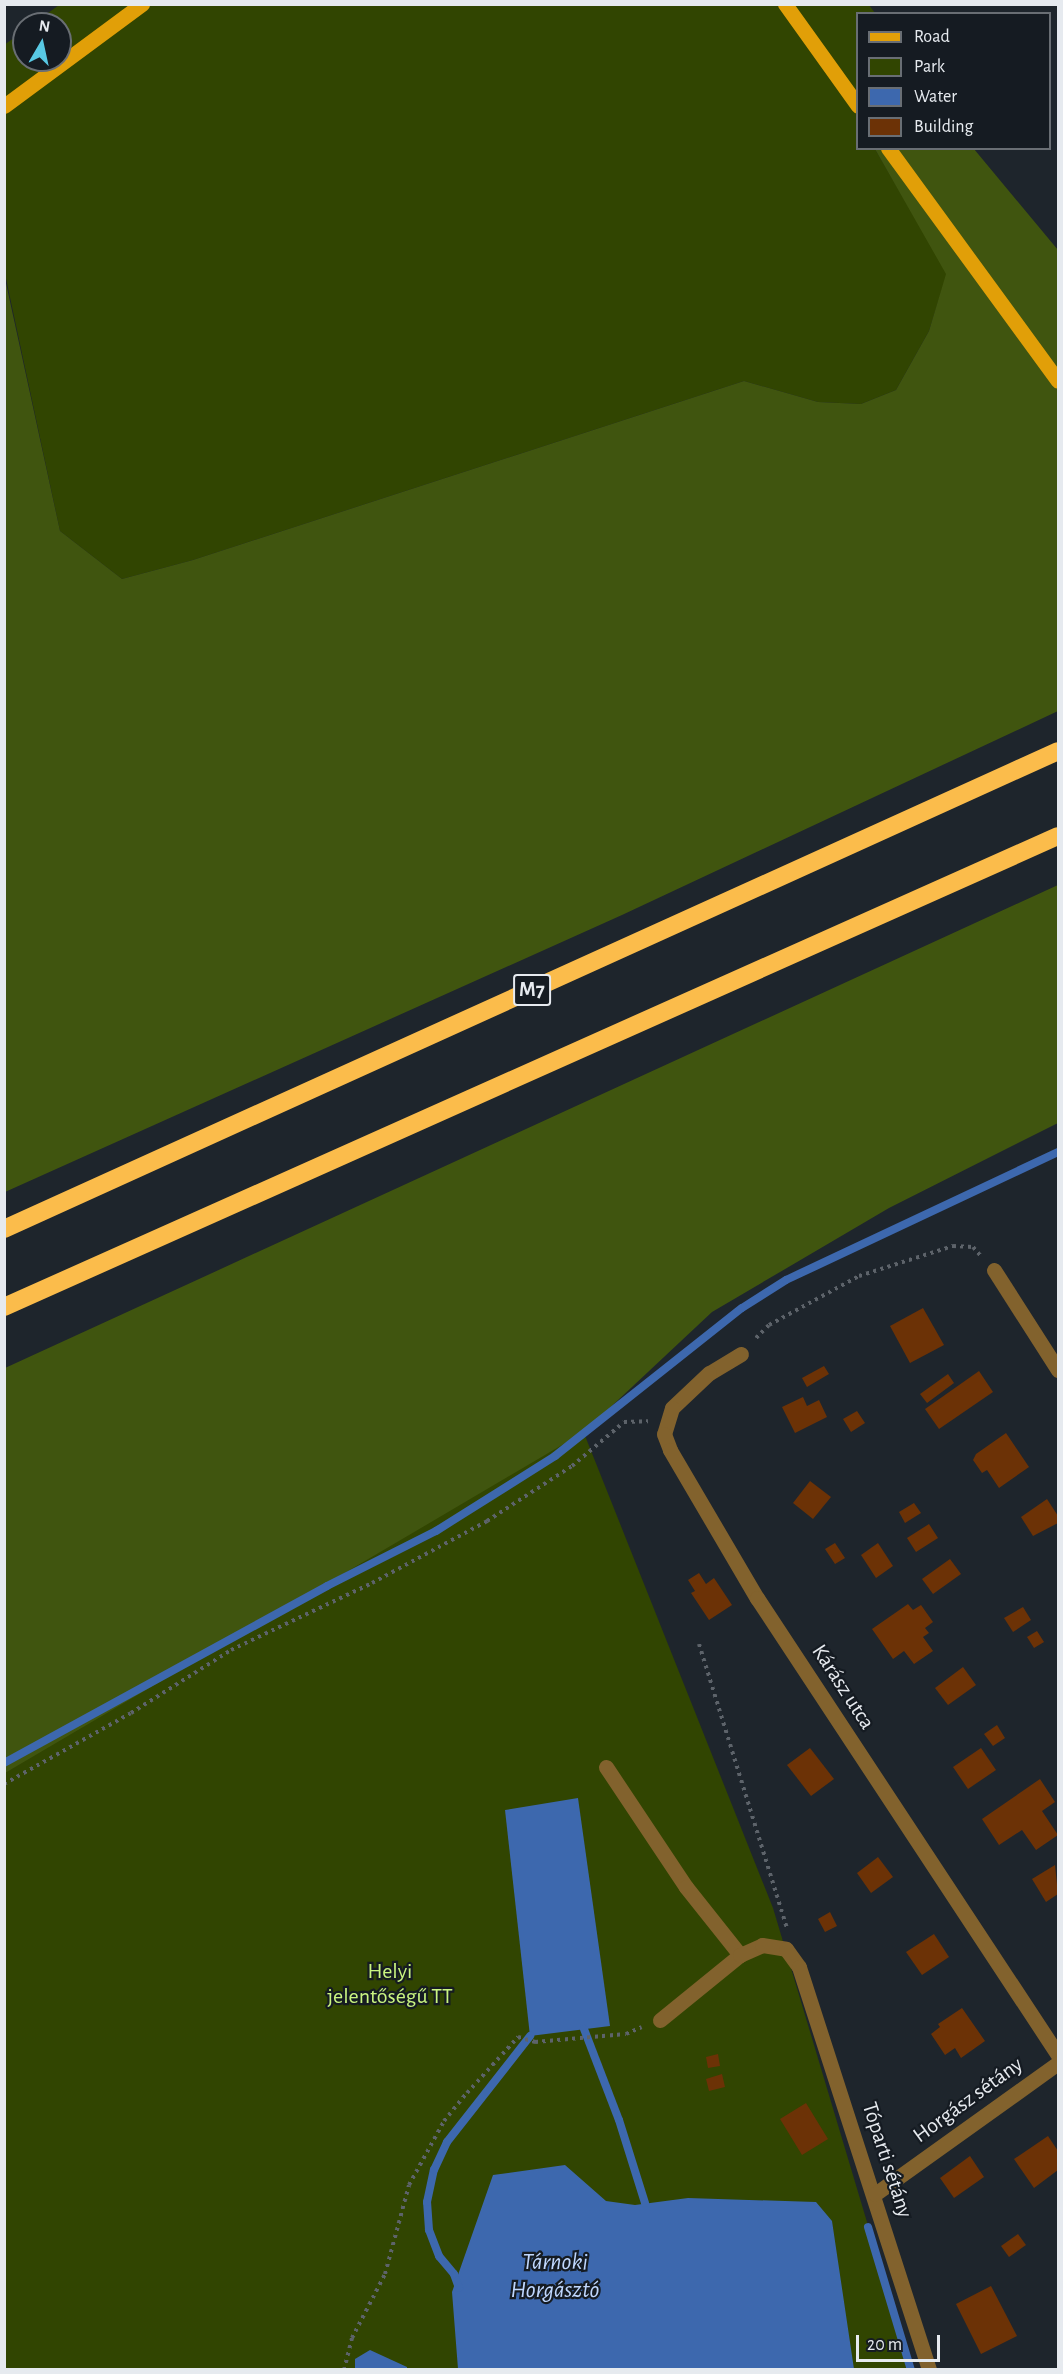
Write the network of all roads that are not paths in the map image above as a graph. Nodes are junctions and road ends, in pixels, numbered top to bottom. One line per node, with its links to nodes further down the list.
1 (142, 4): 4 (main road)
2 (785, 4): 3 (main road)
3 (856, 103)
4 (4, 106)
5 (889, 150): 6 (main road)
6 (1059, 381)
7 (1059, 752): 9 (highway, M7)
8 (1059, 836): 11 (highway)
9 (4, 1229)
10 (994, 1270): 13 (street)
11 (4, 1307)
12 (741, 1354): 17 (street, Kárász utca)
13 (1059, 1370)
14 (606, 1767): 15 (street)
15 (740, 1955): 16 (street); 19 (street, Tóparti sétány)
16 (660, 2020)
17 (1059, 2055)
18 (1059, 2063): 19 (street, Horgász sétány)
19 (875, 2194): 20 (street, Tóparti sétány)
20 (929, 2370)

